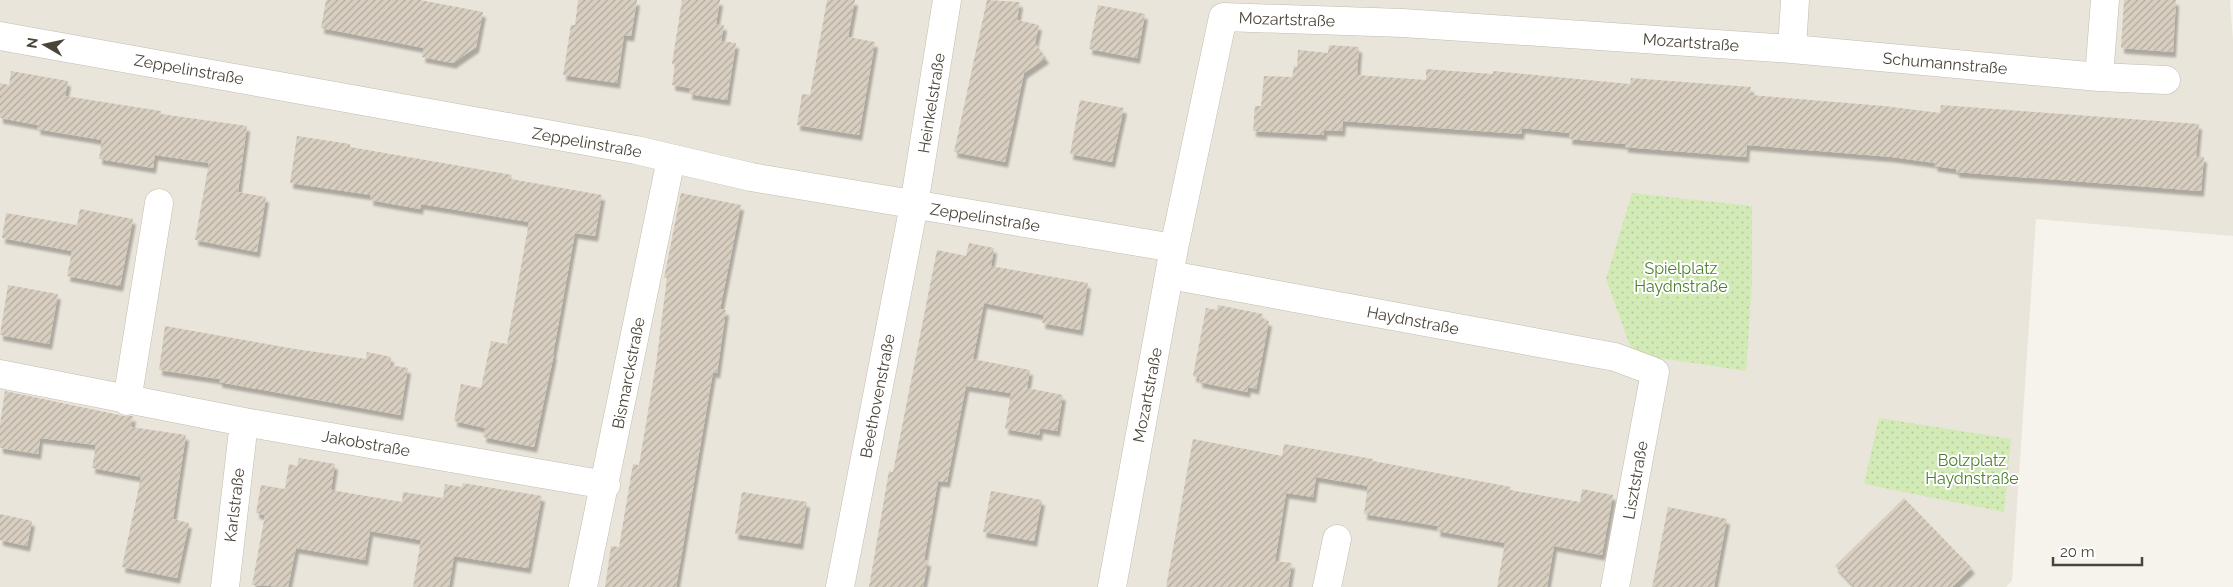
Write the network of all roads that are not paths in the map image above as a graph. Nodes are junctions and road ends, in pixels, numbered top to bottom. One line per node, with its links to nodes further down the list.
1 (947, 0): 12 (street, Heinkelstraße)
2 (1795, 0): 7 (street)
3 (2105, 0): 8 (street)
4 (1224, 8): 5 (street, Mozartstraße); 13 (street, Mozartstraße)
5 (1404, 11): 7 (street, Mozartstraße)
6 (0, 36): 10 (street, Zeppelinstraße)
7 (1792, 49): 8 (street, Schumannstraße)
8 (2099, 77): 9 (street, Schumannstraße)
9 (2166, 80)
10 (671, 159): 12 (street, Zeppelinstraße); 19 (street, Bismarckstraße)
11 (159, 203): 17 (street)
12 (914, 205): 13 (street, Zeppelinstraße); 23 (street, Beethovenstraße)
13 (1174, 248): 14 (street, Mozartstraße)
14 (1170, 275): 15 (street, Haydnstraße); 24 (street, Mozartstraße)
15 (1655, 372): 26 (street, Lisztstraße)
16 (0, 374): 17 (street, Jakobstraße)
17 (126, 400): 18 (street, Jakobstraße)
18 (244, 422): 19 (street, Jakobstraße); 21 (street, Karlstraße)
19 (606, 485): 22 (street, Bismarckstraße)
20 (1337, 539): 25 (street)
21 (225, 587)
22 (584, 587)
23 (840, 587)
24 (1112, 587)
25 (1327, 587)
26 (1616, 587)

